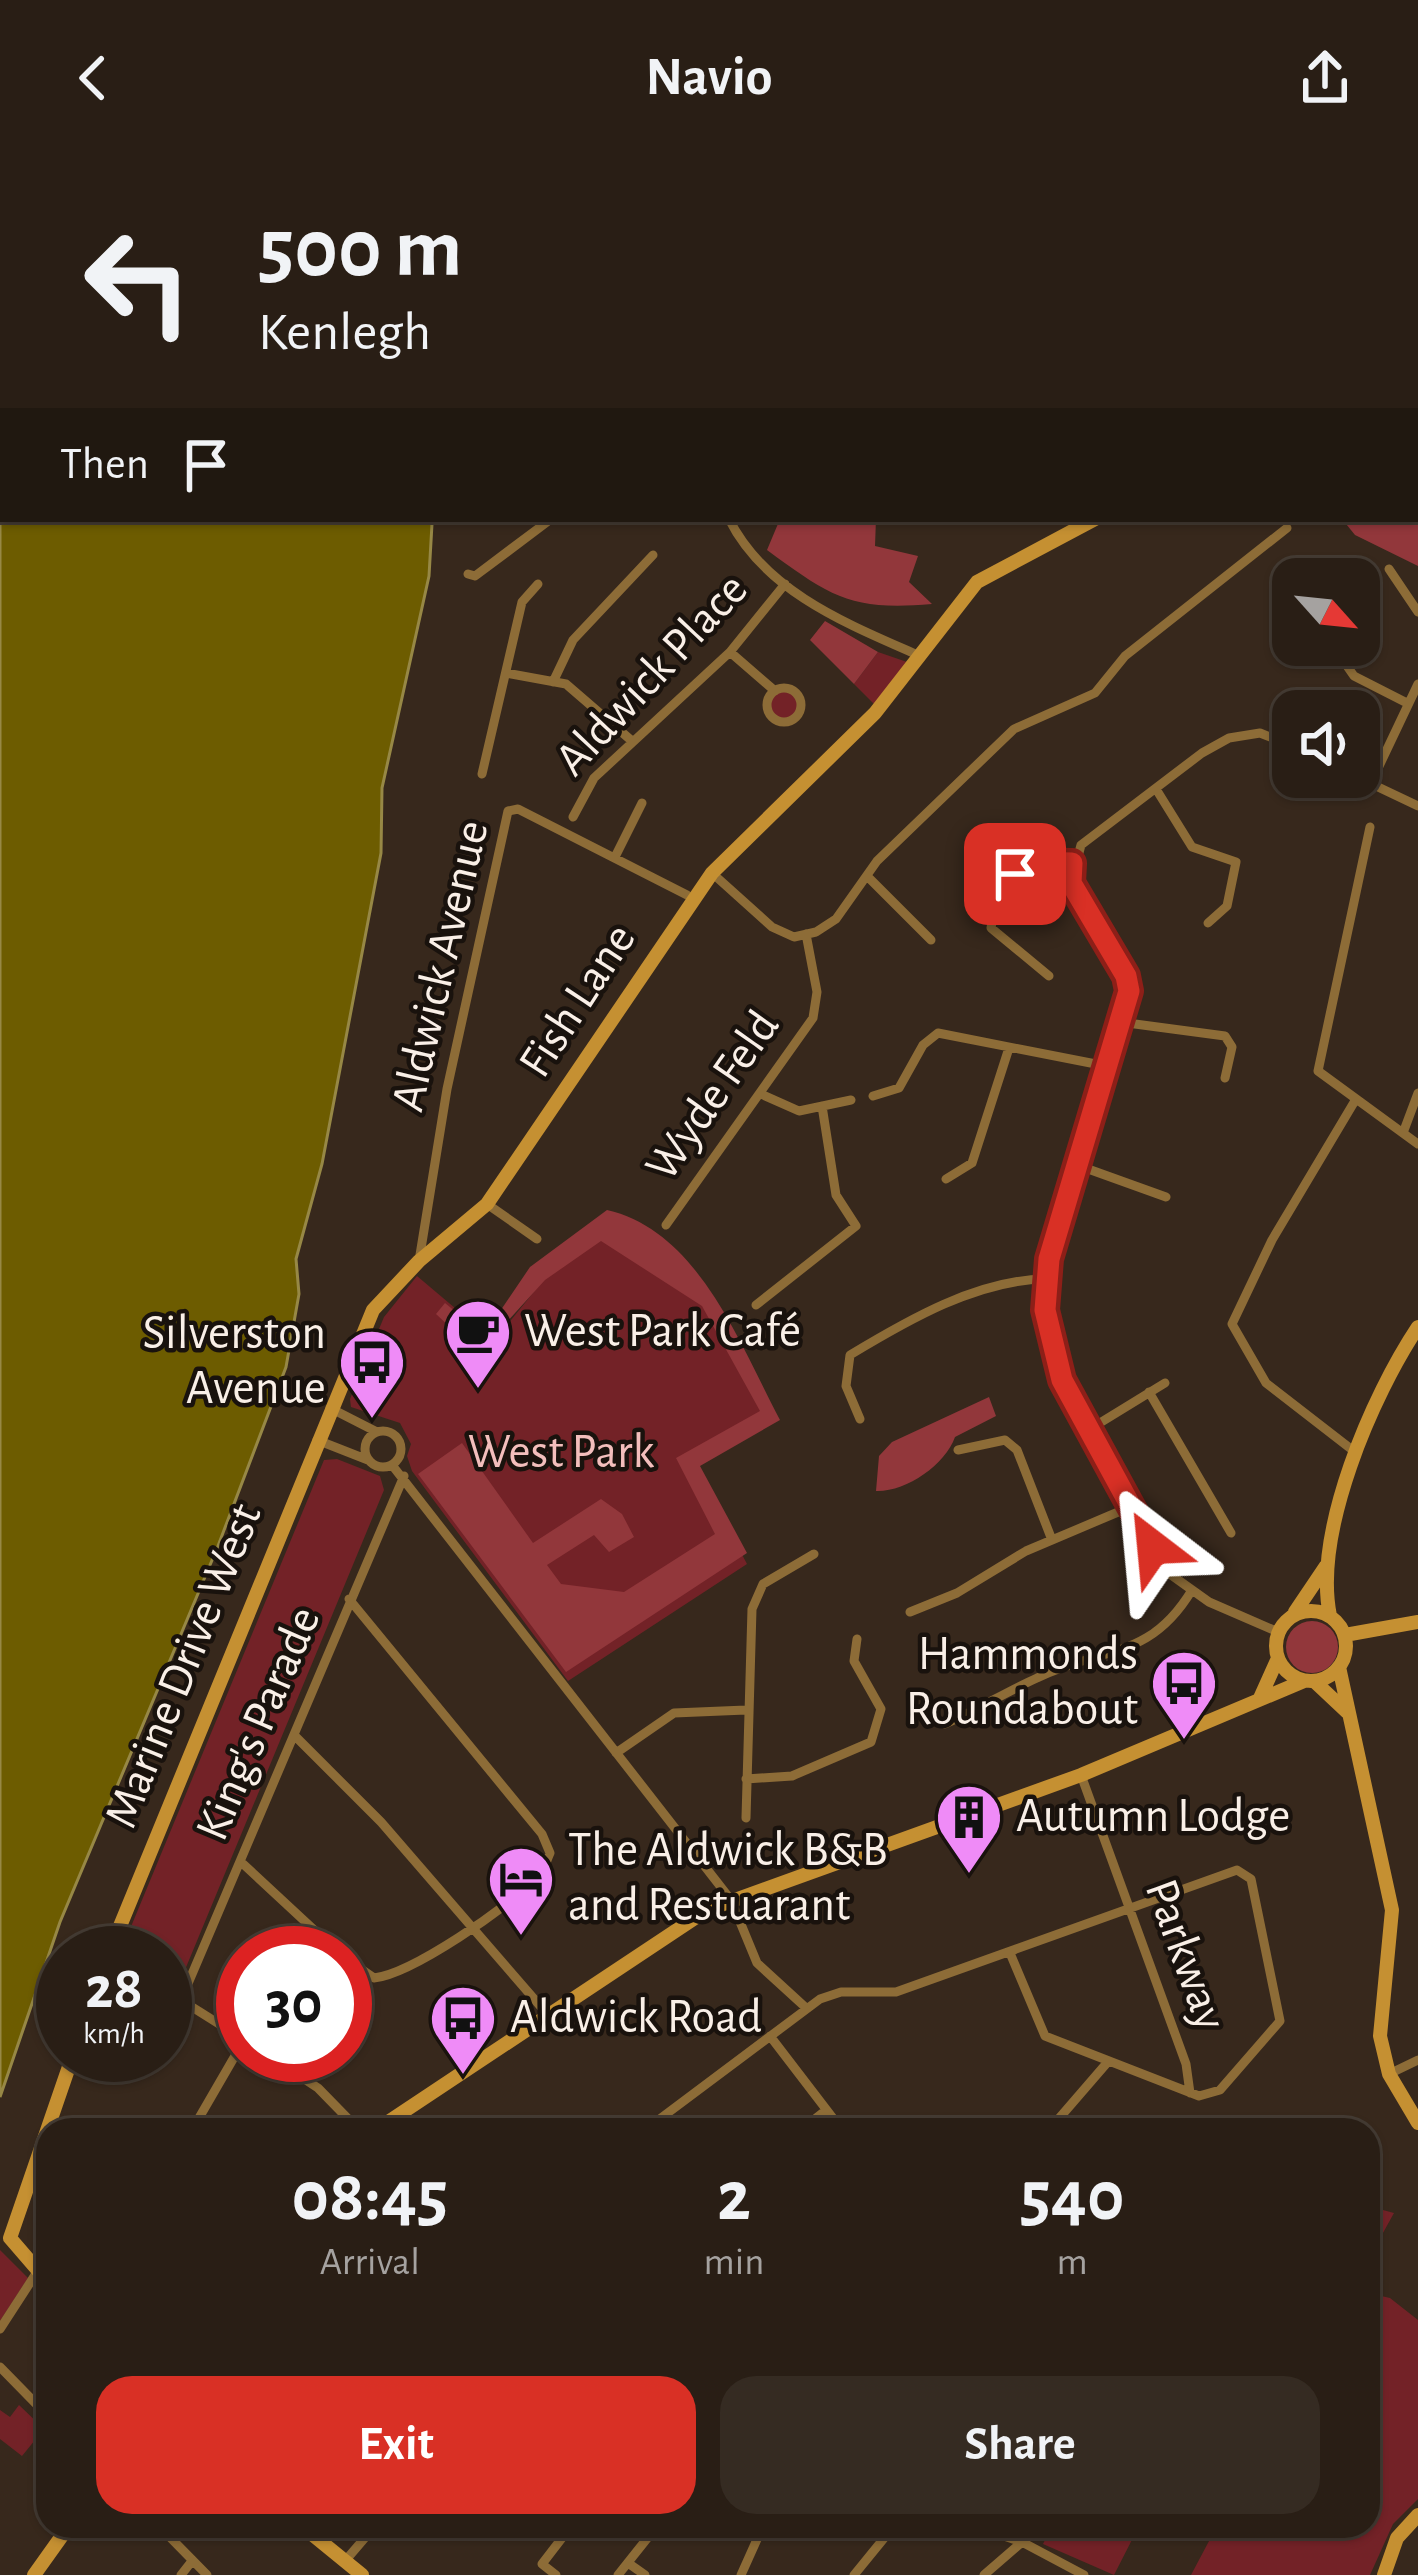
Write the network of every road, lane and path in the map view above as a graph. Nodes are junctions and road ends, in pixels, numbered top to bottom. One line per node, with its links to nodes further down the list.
1 (547, 522): 7 (street)
2 (730, 522): 9 (street)
3 (1090, 522): 12 (street, Fish Lane)
4 (1287, 528): 32 (street)
5 (653, 555): 15 (street)
6 (1389, 569): 10 (street)
7 (468, 574)
8 (538, 584): 14 (street)
9 (785, 584): 11 (street, Aldwick Place); 12 (street)
10 (1418, 612)
11 (730, 652): 17 (street); 20 (street, Aldwick Place)
12 (920, 656): 31 (street, Fish Lane)
13 (1347, 666): 18 (street)
14 (506, 673): 15 (street); 22 (street)
15 (553, 682): 20 (street)
16 (1418, 684): 18 (street)
17 (775, 691)
18 (1408, 703): 21 (street)
19 (1272, 738): 24 (street)
20 (632, 741): 27 (street, Aldwick Place)
21 (1380, 764)
22 (482, 773)
23 (1380, 787): 26 (street)
24 (1156, 789): 30 (street); 34 (street)
25 (642, 803): 29 (street)
26 (1418, 806)
27 (573, 817)
28 (1370, 827): 45 (street)
29 (615, 857): 33 (street, Aldwick Avenue); 58 (street, Aldwick Avenue)
30 (1072, 863): 37 (street); 38 (street)
31 (712, 873): 35 (street); 53 (street, Fish Lane)
32 (868, 877): 35 (street); 36 (street)
33 (687, 895)
34 (1208, 923)
35 (806, 934): 43 (street, Wyde Feld)
36 (931, 940)
37 (1049, 976)
38 (1120, 1022): 40 (street); 41 (street)
39 (1009, 1048): 40 (street); 44 (street); 51 (street)
40 (1106, 1066): 50 (street)
41 (1225, 1078)
42 (1418, 1093): 48 (street)
43 (761, 1094): 47 (street); 54 (street, Wyde Feld)
44 (873, 1096)
45 (1356, 1099): 48 (street); 70 (street)
46 (851, 1100): 47 (street)
47 (822, 1106): 55 (street)
48 (1403, 1133): 49 (street)
49 (1418, 1144)
50 (1077, 1165): 52 (street); 59 (street)
51 (946, 1179)
52 (1166, 1197)
53 (487, 1204): 56 (street); 58 (street, Fish Lane)
54 (666, 1225)
55 (856, 1226): 57 (street); 60 (street)
56 (537, 1239)
57 (862, 1239)
58 (419, 1261): 64 (street, Fish Lane)
59 (1045, 1279): 65 (street); 66 (street)
60 (756, 1305)
61 (1418, 1327): 70 (street)
62 (1165, 1383): 63 (street)
63 (1149, 1392): 66 (street); 75 (street)
64 (330, 1408): 67 (street); 68 (street, Marine Drive West)
65 (860, 1419)
66 (1090, 1429): 74 (street)
67 (377, 1432): 71 (street); 72 (street)
68 (317, 1440): 71 (street); 104 (street, Marine Drive West)
69 (958, 1450): 76 (street)
70 (1355, 1452): 78 (street)
71 (368, 1460): 72 (street)
72 (392, 1465): 73 (street)
73 (404, 1476): 80 (street, King's Parade); 96 (street)
74 (1130, 1507): 76 (street); 79 (street)
75 (1232, 1533)
76 (1052, 1540): 81 (street)
77 (814, 1555): 92 (street)
78 (1326, 1567): 82 (street); 83 (street)
79 (1192, 1590): 85 (street); 94 (street)
80 (349, 1600): 95 (street, King's Parade); 103 (street)
81 (910, 1612)
82 (1293, 1615): 83 (street); 85 (street)
83 (1330, 1616): 86 (street)
84 (1418, 1622): 86 (street)
85 (1278, 1632): 88 (street)
86 (1346, 1635): 89 (street)
87 (857, 1639): 98 (street)
88 (1278, 1658): 90 (street); 91 (street)
89 (1340, 1667): 90 (street); 93 (street)
90 (1309, 1681): 91 (street); 93 (street)
91 (1260, 1698): 97 (street)
92 (746, 1710): 96 (street); 98 (street)
93 (1347, 1712): 114 (street)
94 (945, 1724)
95 (294, 1735): 100 (street, King's Parade); 103 (street)
96 (616, 1753): 101 (street)
97 (1081, 1775): 101 (street); 102 (street, Parkway)
98 (746, 1779): 99 (street)
99 (746, 1817)
100 (241, 1862): 105 (street); 107 (street, King's Parade)
101 (731, 1900): 109 (street); 110 (street)
102 (1130, 1909): 106 (street); 118 (street, Parkway); 118 (street)
103 (470, 1925): 108 (street); 110 (street)
104 (120, 1926)
105 (310, 1926)
106 (1010, 1953): 109 (street); 113 (street)
107 (192, 1977)
108 (372, 1977)
109 (804, 2006): 111 (street)
110 (548, 2014): 123 (street)
111 (770, 2036): 119 (street); 124 (street)
112 (1418, 2060): 114 (street)
113 (1106, 2064): 118 (street); 127 (street)
114 (1389, 2074): 128 (street)
115 (65, 2082): 120 (street)
116 (220, 2082): 121 (street)
117 (309, 2082): 122 (street)
118 (1190, 2093)
119 (825, 2110): 125 (street); 126 (street)
120 (53, 2118)
121 (199, 2118)
122 (347, 2118)
123 (394, 2118)
124 (661, 2118)
125 (815, 2118)
126 (832, 2118)
127 (1059, 2118)
128 (1418, 2123)
129 (36, 2168): 130 (street)
130 (36, 2270)
131 (36, 2285): 132 (street)
132 (0, 2329)
133 (0, 2367): 134 (street)
134 (36, 2404)
135 (1418, 2515): 160 (street)
136 (60, 2538): 149 (street)
137 (171, 2538): 146 (street)
138 (317, 2538): 147 (street)
139 (365, 2538): 147 (street)
140 (562, 2538): 153 (street)
141 (648, 2538): 148 (street)
142 (757, 2538): 156 (street)
143 (884, 2538): 157 (street)
144 (1010, 2538): 145 (street)
145 (1022, 2542): 158 (street); 159 (street)
146 (193, 2560): 150 (street); 151 (street)
147 (345, 2561): 152 (street)
148 (628, 2563): 154 (street); 155 (street)
149 (34, 2575)
150 (181, 2575)
151 (207, 2575)
152 (362, 2575)
153 (556, 2575)
154 (618, 2575)
155 (645, 2575)
156 (740, 2575)
157 (854, 2575)
158 (984, 2575)
159 (1084, 2575)
160 (1384, 2575)

